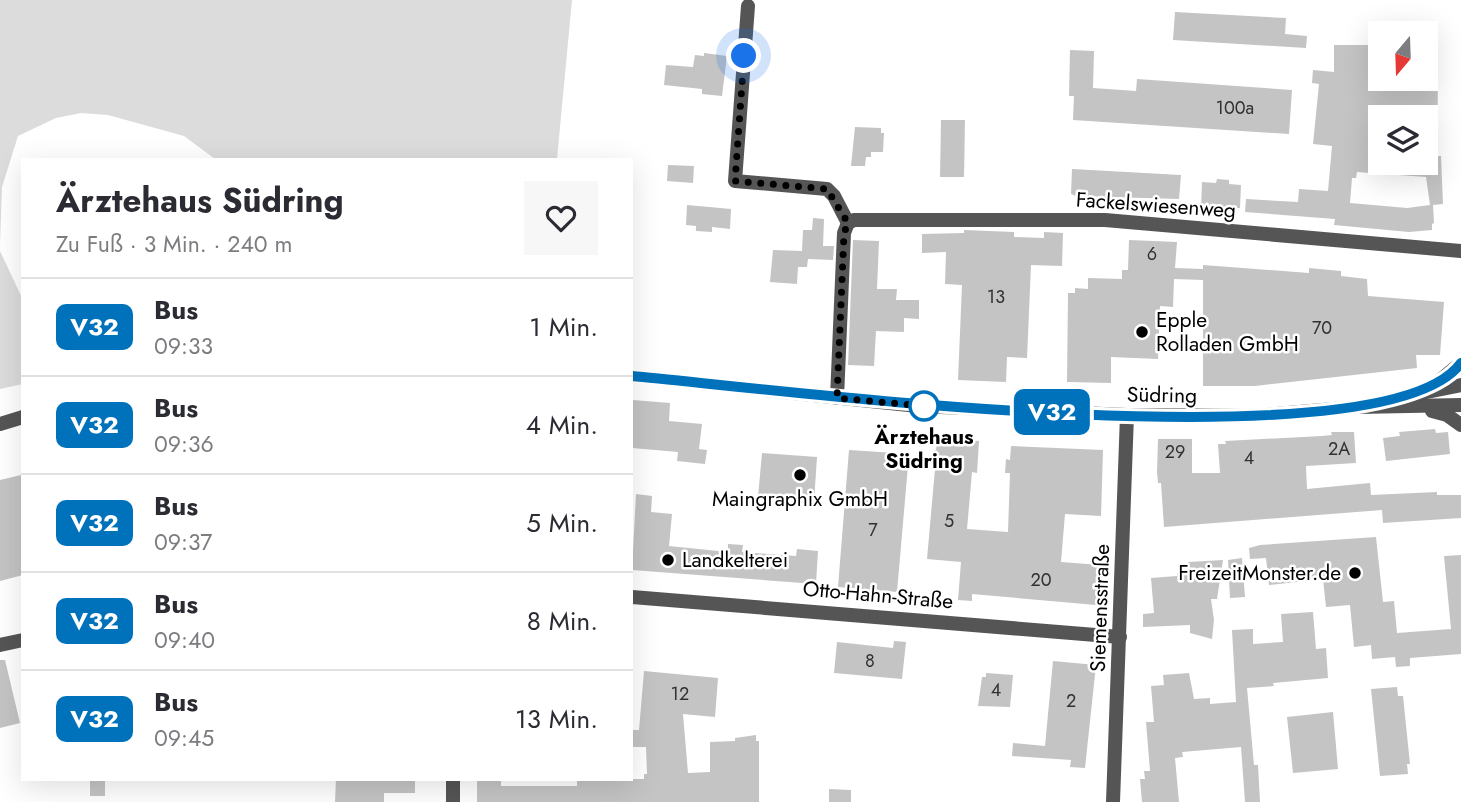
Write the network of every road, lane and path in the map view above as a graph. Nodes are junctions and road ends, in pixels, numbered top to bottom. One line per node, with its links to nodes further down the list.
1 (748, 6): 2 (street)
2 (848, 223): 3 (street, Fackelswiesenweg); 7 (street)
3 (1461, 251)
4 (1461, 363): 8 (street)
5 (633, 376): 7 (street, Südring)
6 (1461, 385): 8 (street, Südring)
7 (837, 398): 10 (street, Südring)
8 (1420, 400): 9 (street, Südring); 10 (street, Südring); 13 (street)
9 (1461, 405)
10 (1127, 415): 15 (street, Siemensstraße)
11 (21, 418): 12 (street)
12 (0, 424)
13 (1461, 425)
14 (633, 597): 15 (street, Otto-Hahn-Straße)
15 (1120, 637): 20 (street, Siemensstraße)
16 (21, 640): 17 (street)
17 (0, 645)
18 (453, 781): 19 (street)
19 (453, 802)
20 (1113, 802)

